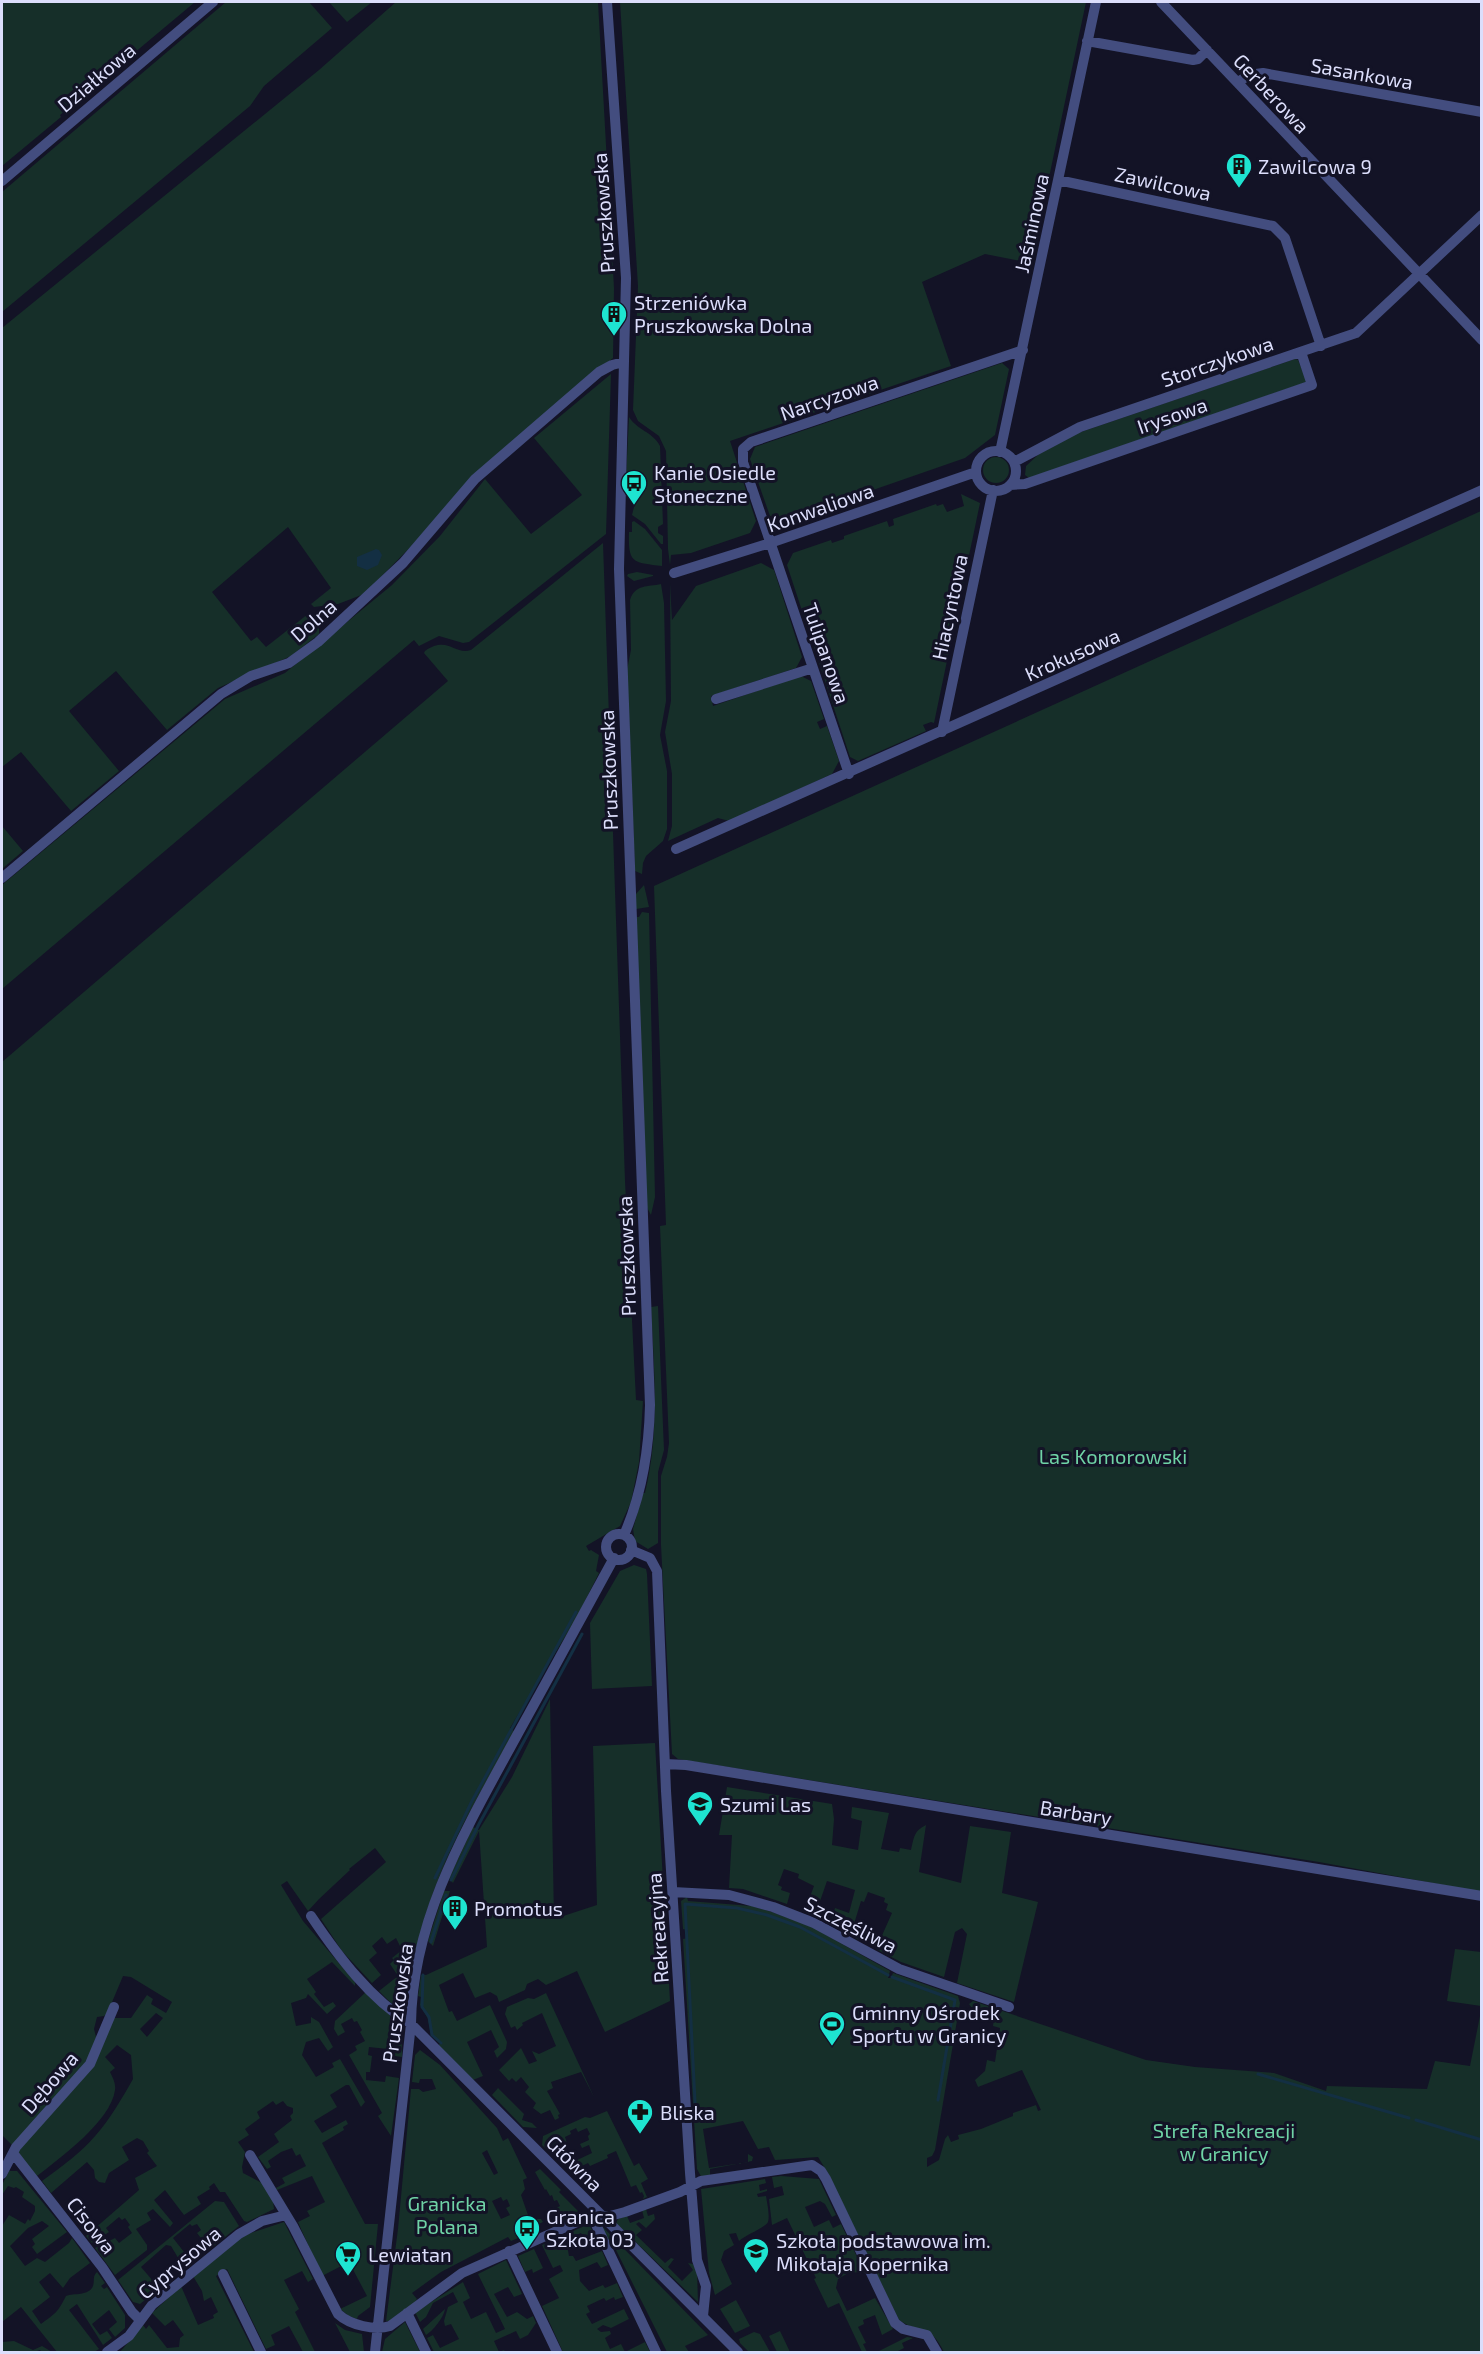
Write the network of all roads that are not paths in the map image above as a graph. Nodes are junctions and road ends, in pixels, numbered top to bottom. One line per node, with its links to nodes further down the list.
1 (213, 2): 10 (street, Działkowa)
2 (607, 2): 17 (street, Pruszkowska)
3 (1096, 2): 5 (street, Jaśminowa)
4 (1161, 2): 6 (street, Gerberowa)
5 (1087, 41): 6 (street); 9 (street, Jaśminowa)
6 (1207, 50): 7 (street, Gerberowa)
7 (1238, 82): 8 (street, Sasankowa); 12 (street, Gerberowa)
8 (1482, 112)
9 (1058, 180): 14 (street, Zawilcowa); 15 (street, Jaśminowa)
10 (2, 181)
11 (1482, 215): 12 (street, Storczykowa)
12 (1419, 274): 13 (street, Gerberowa); 14 (street, Storczykowa)
13 (1482, 340)
14 (1321, 346): 16 (street, Storczykowa)
15 (1023, 350): 18 (street, Jaśminowa); 24 (street, Narcyzowa)
16 (1301, 352): 19 (street, Storczykowa); 21 (street, Irysowa)
17 (624, 362): 31 (street, Dolna); 32 (street, Pruszkowska)
18 (1000, 452): 19 (street); 20 (street)
19 (1014, 462): 21 (street)
20 (976, 472): 22 (street); 24 (street, Konwaliowa)
21 (1010, 485): 22 (street)
22 (993, 490): 28 (street, Hiacyntowa)
23 (1482, 490): 28 (street, Krokusowa)
24 (770, 543): 25 (street, Konwaliowa); 26 (street, Tulipanowa)
25 (674, 573)
26 (813, 668): 27 (street); 29 (street, Tulipanowa)
27 (716, 699)
28 (942, 732): 29 (street, Krokusowa)
29 (849, 774): 30 (street, Krokusowa)
30 (676, 849)
31 (2, 878)
32 (624, 1535): 33 (street); 34 (street)
33 (631, 1550): 34 (street); 35 (street, Rekreacyjna)
34 (614, 1558): 41 (street, Pruszkowska)
35 (665, 1764): 36 (street, Rekreacyjna); 37 (street, Barbary)
36 (673, 1892): 40 (street, Szczęśliwa); 45 (street, Rekreacyjna)
37 (1482, 1896)
38 (311, 1916): 41 (street, Główna)
39 (114, 2007): 42 (street, Dębowa)
40 (1009, 2007)
41 (411, 2024): 47 (street, Główna); 53 (street, Pruszkowska)
42 (13, 2153): 44 (street, Dębowa); 52 (street, Cisowa)
43 (250, 2155): 46 (street)
44 (2, 2174)
45 (691, 2186): 47 (street); 51 (street, Rekreacyjna); 61 (street)
46 (286, 2215): 52 (street, Cyprysowa); 53 (street)
47 (597, 2216): 48 (street); 51 (street, Główna); 59 (street)
48 (509, 2251): 50 (street); 58 (street)
49 (223, 2274): 55 (street)
50 (407, 2313): 53 (street); 57 (street)
51 (703, 2316): 60 (street, Główna)
52 (140, 2320): 54 (street, Cyprysowa)
53 (377, 2327): 56 (street, Pruszkowska)
54 (107, 2352)
55 (261, 2352)
56 (375, 2352)
57 (426, 2352)
58 (557, 2352)
59 (656, 2352)
60 (738, 2352)
61 (937, 2352)

